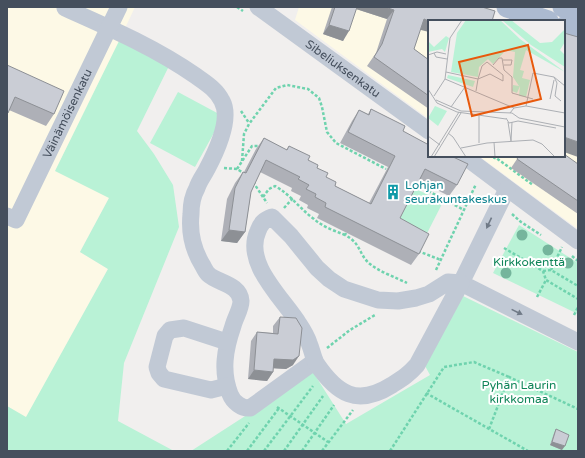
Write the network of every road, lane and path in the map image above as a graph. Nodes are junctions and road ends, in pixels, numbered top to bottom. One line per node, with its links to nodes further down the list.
1 (118, 7): 8 (street, Väinämöisenkatu)
2 (258, 7): 11 (street, Sibeliuksenkatu)
3 (507, 7): 7 (main road)
4 (563, 7): 6 (main road)
5 (65, 8): 8 (street)
6 (578, 12)
7 (545, 20)
8 (108, 27): 15 (street); 26 (street, Väinämöisenkatu)
9 (565, 27): 10 (main road)
10 (578, 32)
11 (428, 130)
12 (265, 146): 14 (path)
13 (465, 157): 22 (street)
14 (242, 161): 16 (path); 17 (path)
15 (207, 169): 16 (path); 42 (street)
16 (237, 169): 18 (path)
17 (386, 169)
18 (247, 177)
19 (478, 180): 24 (path)
20 (253, 182): 23 (path)
21 (414, 184): 24 (path)
22 (507, 188): 27 (street); 34 (street, one-way to 34)
23 (263, 197): 25 (path); 36 (path)
24 (464, 210): 30 (path)
25 (272, 217): 39 (street); 44 (street)
26 (12, 218)
27 (578, 241)
28 (504, 248): 32 (path)
29 (561, 249): 31 (path)
30 (418, 251)
31 (551, 270): 32 (path); 35 (path)
32 (542, 271): 33 (path)
33 (546, 280): 37 (path); 38 (path)
34 (461, 284): 36 (street); 43 (street, one-way to 43); 50 (street)
35 (578, 286)
36 (429, 294): 39 (street)
37 (537, 297)
38 (578, 299)
39 (398, 301): 44 (path)
40 (578, 307): 41 (path)
41 (574, 314)
42 (227, 342): 46 (street); 46 (street)
43 (578, 342)
44 (315, 361): 46 (street); 50 (street)
45 (509, 377): 49 (path); 54 (path); 57 (path)
46 (227, 386)
47 (313, 386): 55 (path)
48 (326, 392): 56 (path)
49 (426, 393): 57 (path); 65 (path)
50 (363, 397): 59 (path)
51 (275, 405): 53 (path)
52 (334, 406): 58 (path)
53 (279, 408): 55 (path); 60 (path)
54 (578, 409)
55 (291, 416): 56 (path); 61 (path)
56 (303, 424): 58 (path); 62 (path)
57 (489, 429): 66 (path)
58 (315, 433): 59 (path); 63 (path)
59 (328, 442): 64 (path)
60 (247, 451)
61 (264, 451)
62 (284, 451)
63 (302, 451)
64 (322, 451)
65 (390, 451)
66 (528, 451)

